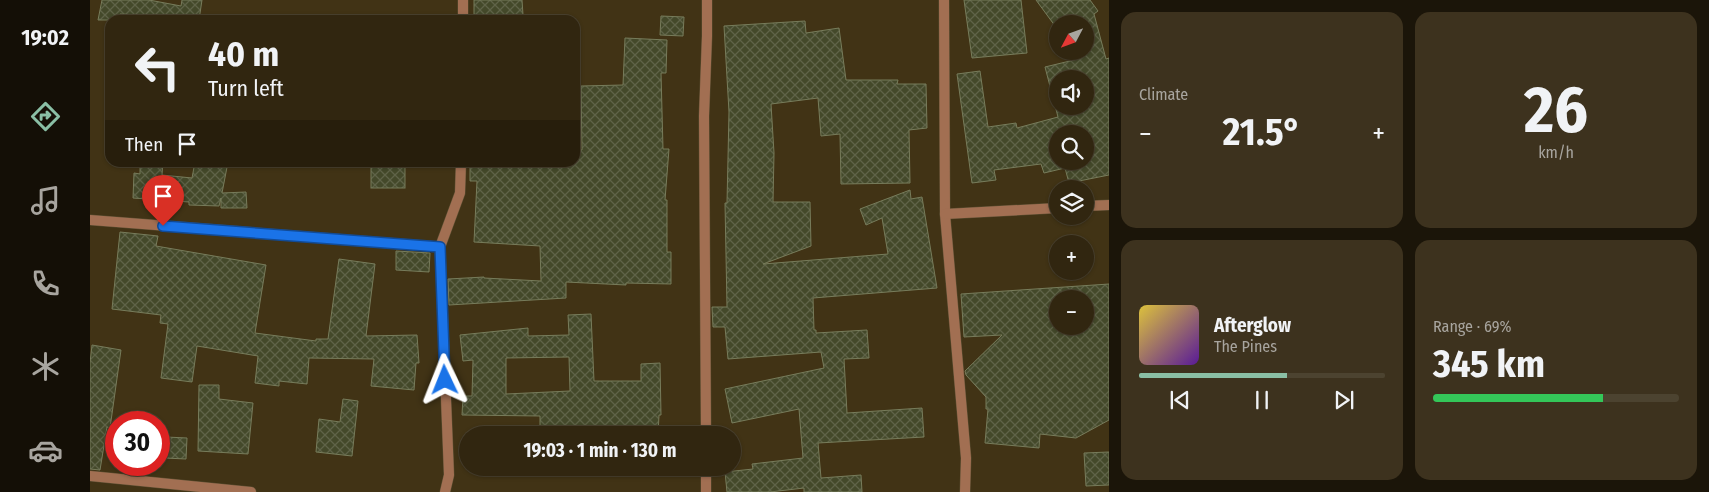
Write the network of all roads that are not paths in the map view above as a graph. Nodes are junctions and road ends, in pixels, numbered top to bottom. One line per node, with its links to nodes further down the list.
1 (463, 0): 4 (street)
2 (707, 0): 12 (street)
3 (944, 0): 9 (street)
4 (463, 15)
5 (461, 167): 11 (street)
6 (1109, 205): 7 (street)
7 (1094, 206)
8 (1049, 208): 9 (street)
9 (945, 214): 19 (street)
10 (90, 220): 11 (street)
11 (440, 247): 17 (street)
12 (706, 426)
13 (90, 476): 15 (street)
14 (706, 476): 18 (street)
15 (151, 487): 16 (street)
16 (250, 492)
17 (445, 492)
18 (706, 492)
19 (965, 492)

